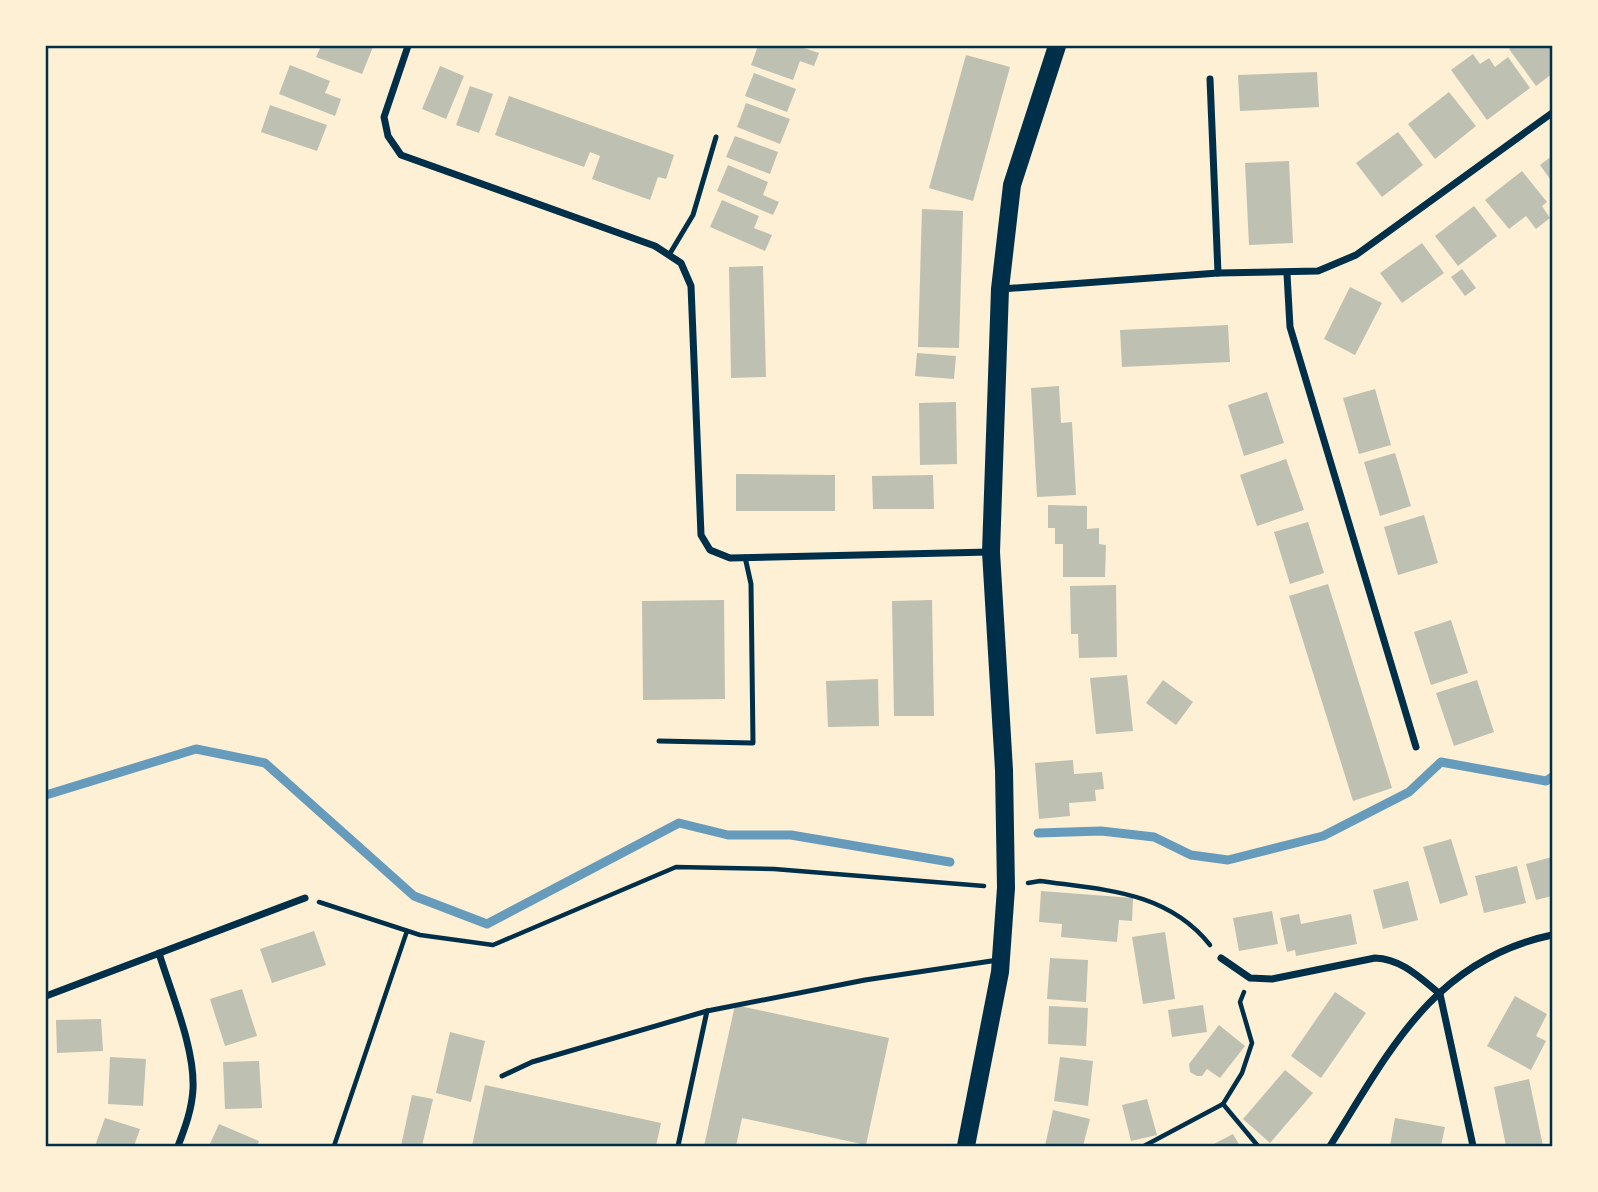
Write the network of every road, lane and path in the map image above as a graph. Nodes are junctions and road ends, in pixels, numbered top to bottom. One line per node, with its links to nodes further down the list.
1 (408, 46): 6 (street)
2 (1057, 46): 9 (main road)
3 (1210, 79): 7 (street)
4 (1552, 113): 8 (street)
5 (716, 137): 6 (lane)
6 (669, 255): 11 (street)
7 (1218, 273): 8 (street); 9 (street)
8 (1287, 274): 13 (street)
9 (1000, 289): 10 (main road)
10 (991, 552): 11 (street); 14 (main road)
11 (745, 557): 12 (lane)
12 (659, 741)
13 (1416, 747)
14 (1006, 888): 16 (path); 19 (path); 20 (main road)
15 (305, 898): 16 (path); 18 (street)
16 (407, 930): 28 (path)
17 (1552, 935): 22 (street)
18 (159, 953): 23 (street); 27 (street)
19 (1221, 958): 21 (street)
20 (1001, 960): 24 (lane); 30 (main road)
21 (1250, 978): 22 (street); 26 (path)
22 (1440, 994): 33 (street); 34 (street)
23 (46, 996)
24 (706, 1011): 25 (lane); 29 (lane)
25 (502, 1076)
26 (1223, 1104): 31 (path); 32 (path)
27 (178, 1146)
28 (334, 1146)
29 (678, 1146)
30 (966, 1146)
31 (1144, 1146)
32 (1258, 1146)
33 (1330, 1146)
34 (1473, 1146)

